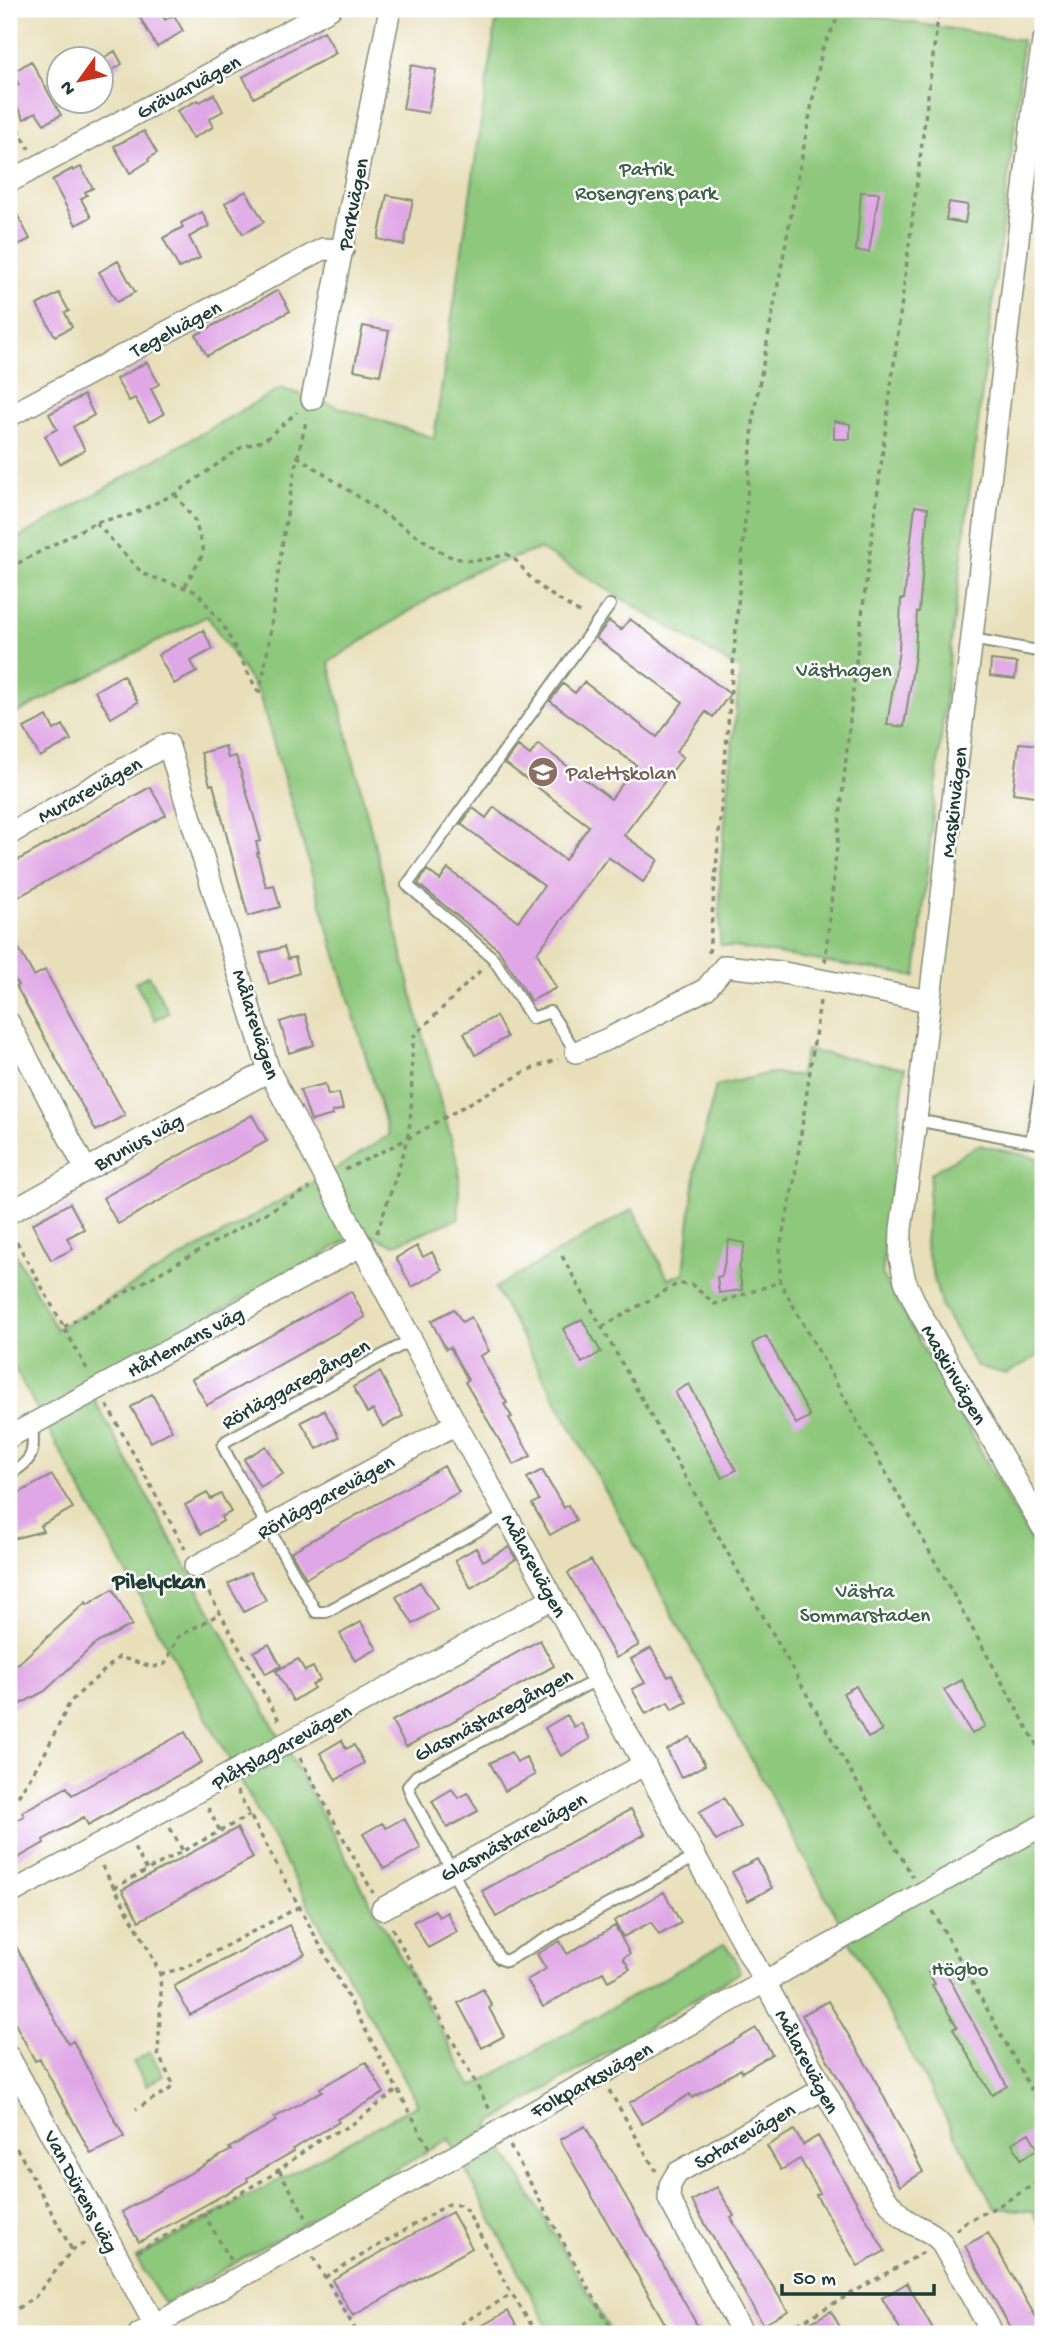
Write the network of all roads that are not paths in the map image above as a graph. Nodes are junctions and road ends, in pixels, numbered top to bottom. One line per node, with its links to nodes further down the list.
1 (330, 9): 4 (street, Grävarvägen)
2 (390, 9): 5 (street, Parkvägen)
3 (1043, 42): 9 (street, Maskinvägen)
4 (9, 182)
5 (343, 250): 6 (street, Parkvägen); 7 (street, Tegelvägen)
6 (312, 399)
7 (9, 416)
8 (610, 605): 15 (lane)
9 (972, 639): 10 (lane); 13 (street, Maskinvägen)
10 (1043, 652)
11 (169, 744): 12 (street, Murarevägen); 16 (street, Målarevägen)
12 (9, 834)
13 (929, 1001): 15 (street); 18 (street, Maskinvägen)
14 (9, 1023): 21 (street)
15 (576, 1052)
16 (269, 1071): 21 (street, Brunius väg); 23 (street, Målarevägen)
17 (1043, 1071): 19 (lane)
18 (916, 1120): 19 (lane); 31 (street, Maskinvägen)
19 (1031, 1142): 20 (lane)
20 (1043, 1144)
21 (86, 1170): 22 (street, Brunius väg)
22 (9, 1213)
23 (365, 1252): 24 (street, Målarevägen); 25 (street, Hårlemans väg)
24 (411, 1340): 26 (street, Målarevägen); 30 (lane, Rörläggaregången)
25 (32, 1424): 27 (street, Hårlemans väg); 28 (lane)
26 (456, 1424): 29 (street, Målarevägen); 30 (street, Rörläggarevägen)
27 (9, 1437)
28 (9, 1474)
29 (507, 1514): 30 (lane, Rörläggaregången); 33 (street, Målarevägen)
30 (268, 1528): 32 (street, Rörläggarevägen)
31 (1043, 1528)
32 (195, 1567)
33 (553, 1598): 34 (street, Målarevägen); 39 (street, Plåtslagarevägen)
34 (598, 1679): 35 (street, Målarevägen); 38 (lane, Glasmästaregången)
35 (645, 1764): 37 (street, Målarevägen); 38 (street, Glasmästarevägen)
36 (1043, 1825): 41 (street, Folkparksvägen)
37 (696, 1856): 38 (lane, Glasmästaregången); 41 (street, Målarevägen)
38 (452, 1870): 40 (street, Glasmästarevägen)
39 (9, 1894)
40 (382, 1909)
41 (766, 1981): 43 (street, Målarevägen); 44 (street, Folkparksvägen)
42 (9, 2056): 44 (street, Van Dürens väg)
43 (823, 2090): 45 (street, Sotarevägen); 46 (street, Målarevägen)
44 (147, 2330)
45 (743, 2334)
46 (993, 2334)

